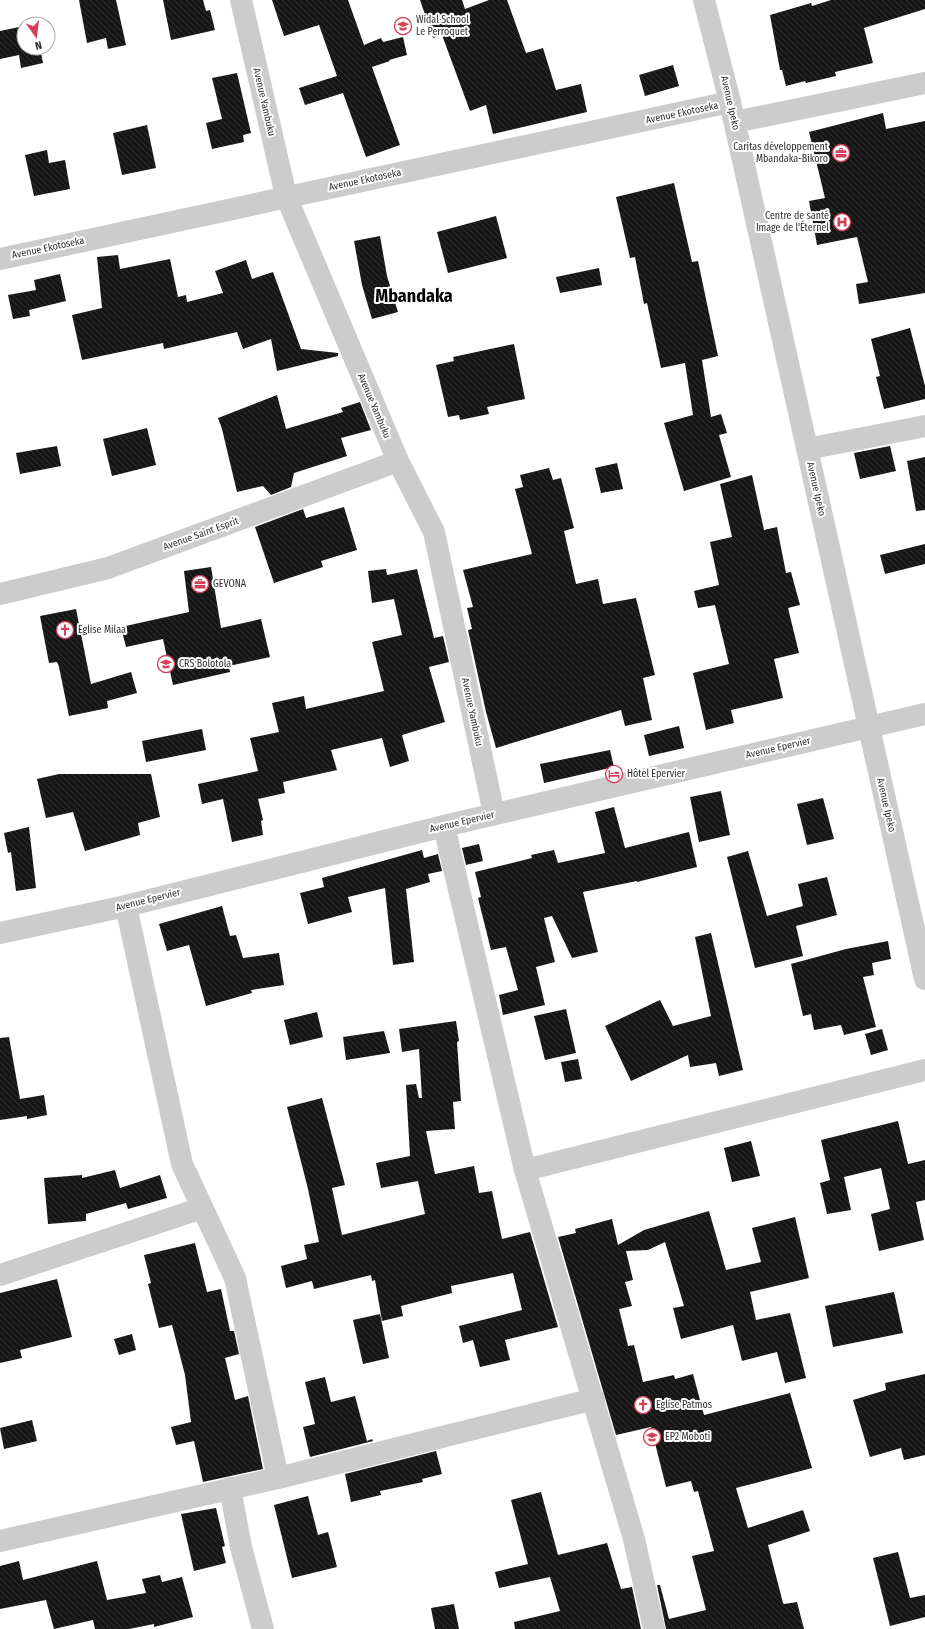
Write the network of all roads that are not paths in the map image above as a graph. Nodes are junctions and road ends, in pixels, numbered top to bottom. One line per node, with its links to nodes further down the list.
1 (241, 0): 5 (street, Avenue Yambuku)
2 (704, 0): 4 (street, Avenue Ipeko)
3 (925, 83): 4 (street, Avenue Ekotoseka)
4 (732, 112): 5 (street, Avenue Ekotoseka); 8 (street, Avenue Ipeko)
5 (286, 196): 6 (street, Avenue Ekotoseka); 9 (street, Avenue Yambuku)
6 (0, 259)
7 (925, 426): 8 (street)
8 (807, 449): 12 (street, Avenue Ipeko)
9 (398, 462): 10 (street, Avenue Saint Esprit); 13 (street, Avenue Yambuku)
10 (0, 594)
11 (925, 714): 12 (street, Avenue Epervier)
12 (869, 727): 13 (street, Avenue Epervier); 17 (street, Avenue Ipeko)
13 (494, 814): 14 (street, Avenue Epervier)
14 (444, 826): 15 (street, Avenue Epervier); 19 (street)
15 (126, 906): 16 (street, Avenue Epervier); 20 (street)
16 (0, 933)
17 (925, 979)
18 (925, 1070): 19 (street)
19 (525, 1170): 22 (street)
20 (202, 1208): 21 (street); 23 (street)
21 (0, 1275)
22 (594, 1399): 23 (street); 27 (street)
23 (278, 1478): 24 (street)
24 (230, 1488): 25 (street); 26 (street)
25 (0, 1541)
26 (263, 1629)
27 (654, 1629)

